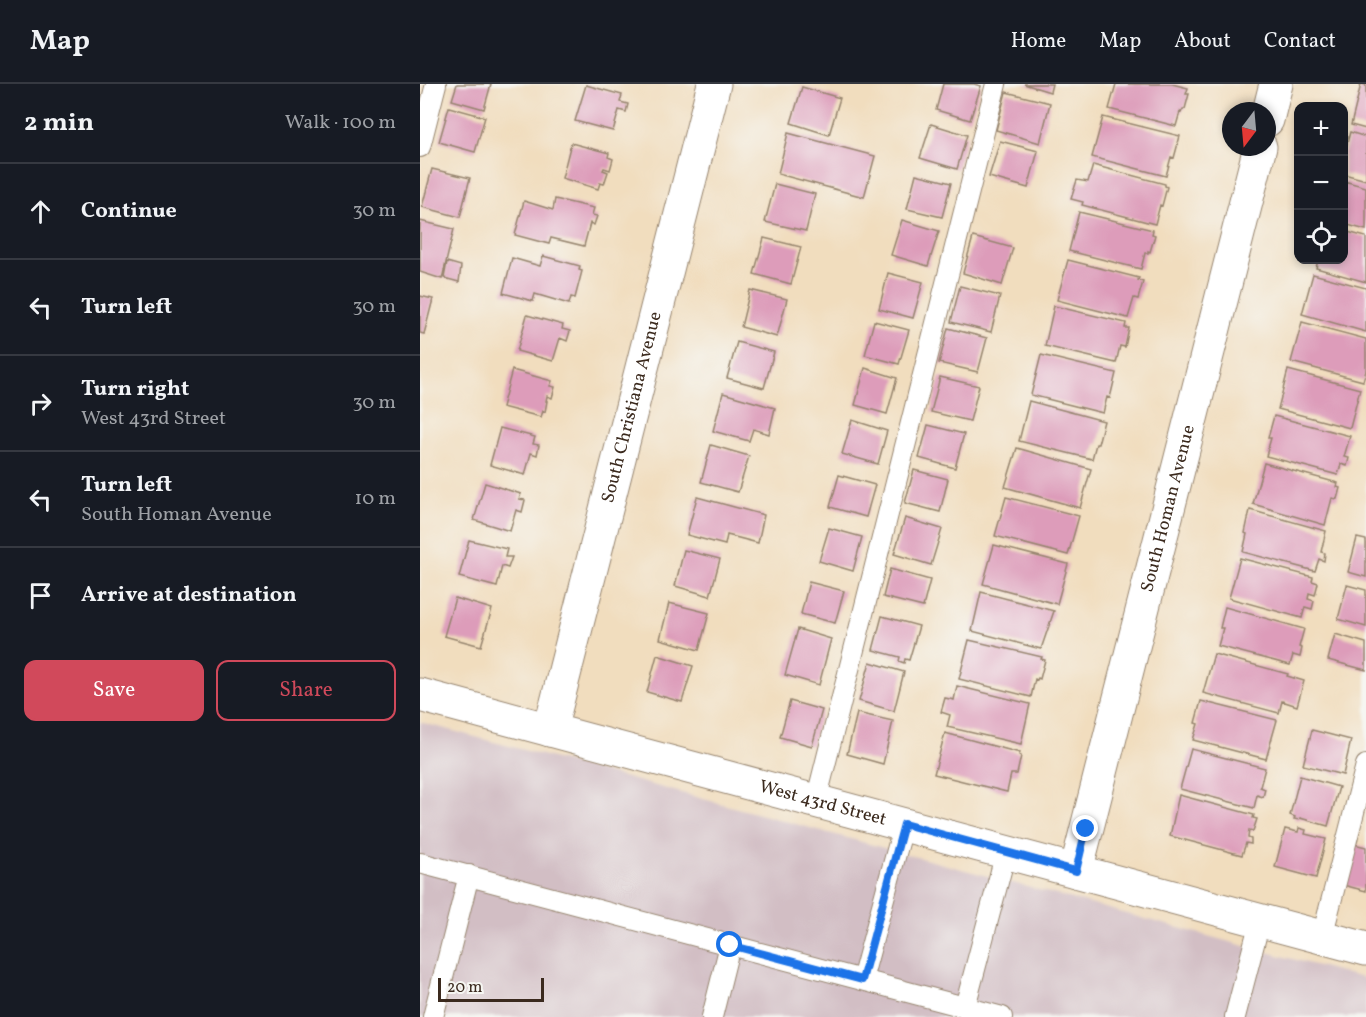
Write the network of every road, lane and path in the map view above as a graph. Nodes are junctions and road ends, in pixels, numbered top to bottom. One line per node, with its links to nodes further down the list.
1 (436, 84): 6 (lane)
2 (714, 84): 9 (street, South Christiana Avenue)
3 (996, 84): 11 (lane)
4 (1276, 84): 5 (street)
5 (1272, 102)
6 (420, 147)
7 (1258, 156): 15 (street, South Homan Avenue)
8 (420, 695): 9 (street, West 43rd Street)
9 (550, 730): 11 (street, West 43rd Street)
10 (1366, 765): 18 (lane)
11 (816, 801): 12 (street, West 43rd Street)
12 (904, 824): 13 (street, West 43rd Street); 21 (lane)
13 (1006, 852): 15 (street, West 43rd Street); 22 (lane)
14 (420, 862): 16 (lane)
15 (1076, 871): 17 (street, West 43rd Street)
16 (469, 875): 19 (lane); 23 (lane)
17 (1260, 921): 18 (street, West 43rd Street); 26 (lane)
18 (1322, 937): 20 (street, West 43rd Street)
19 (730, 945): 21 (lane); 24 (lane)
20 (1366, 949)
21 (862, 980): 22 (lane)
22 (965, 1007): 25 (lane)
23 (433, 1017)
24 (712, 1017)
25 (998, 1017)
26 (1235, 1017)

